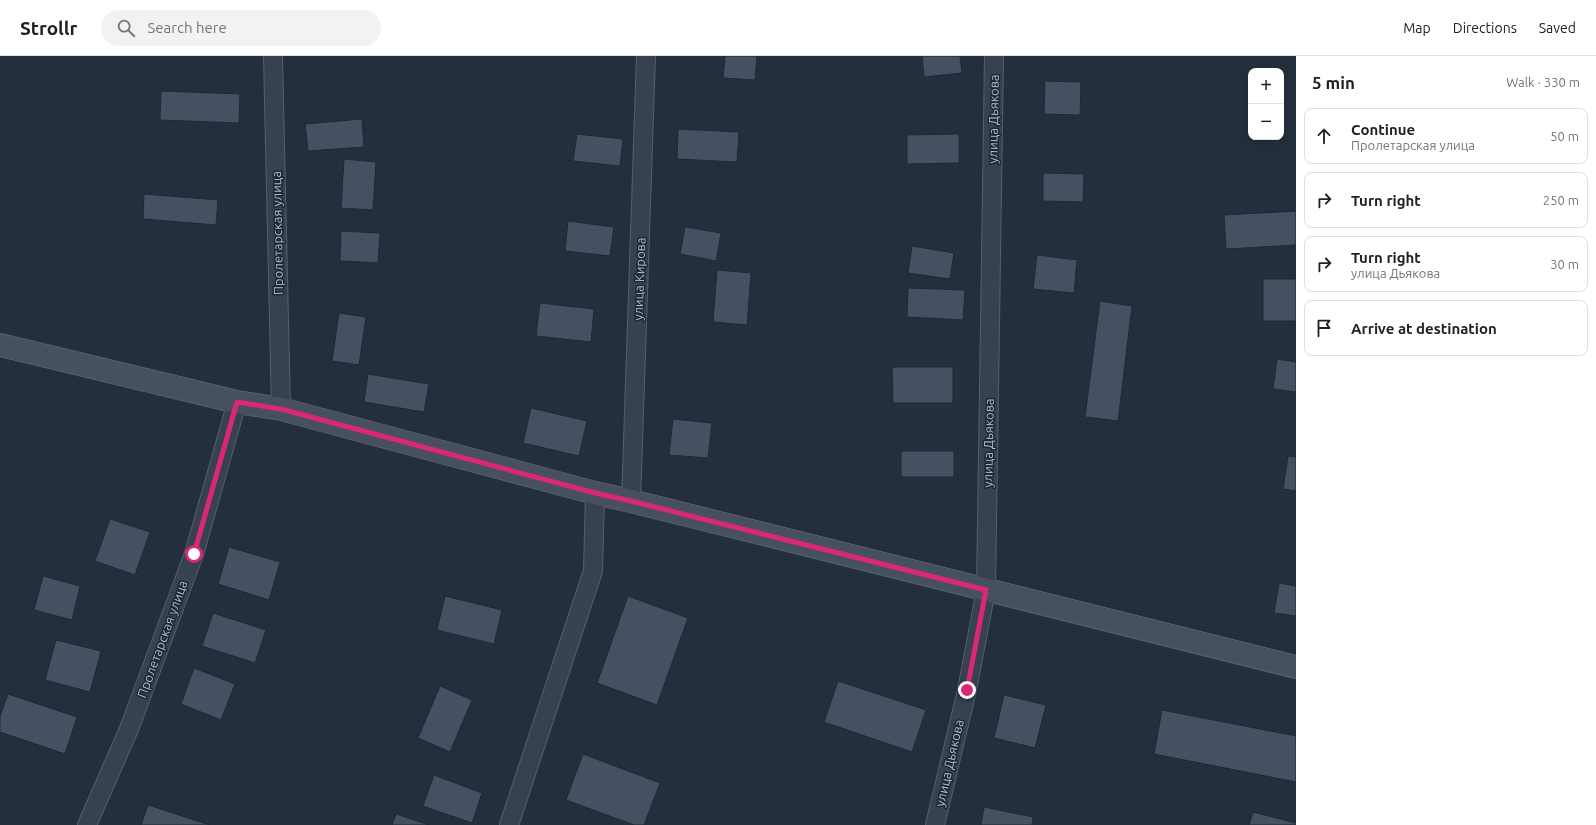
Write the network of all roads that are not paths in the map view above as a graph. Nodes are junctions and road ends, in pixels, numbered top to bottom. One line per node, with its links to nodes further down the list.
1 (273, 56): 6 (street, Пролетарская улица)
2 (646, 56): 8 (street, улица Кирова)
3 (994, 56): 9 (street, улица Дьякова)
4 (0, 345): 5 (main road)
5 (237, 402): 6 (main road); 11 (street, Пролетарская улица)
6 (281, 409): 7 (main road)
7 (595, 493): 8 (main road); 12 (street)
8 (631, 501): 9 (main road)
9 (986, 590): 10 (main road); 13 (street, улица Дьякова)
10 (1296, 668)
11 (87, 825)
12 (509, 825)
13 (935, 825)

